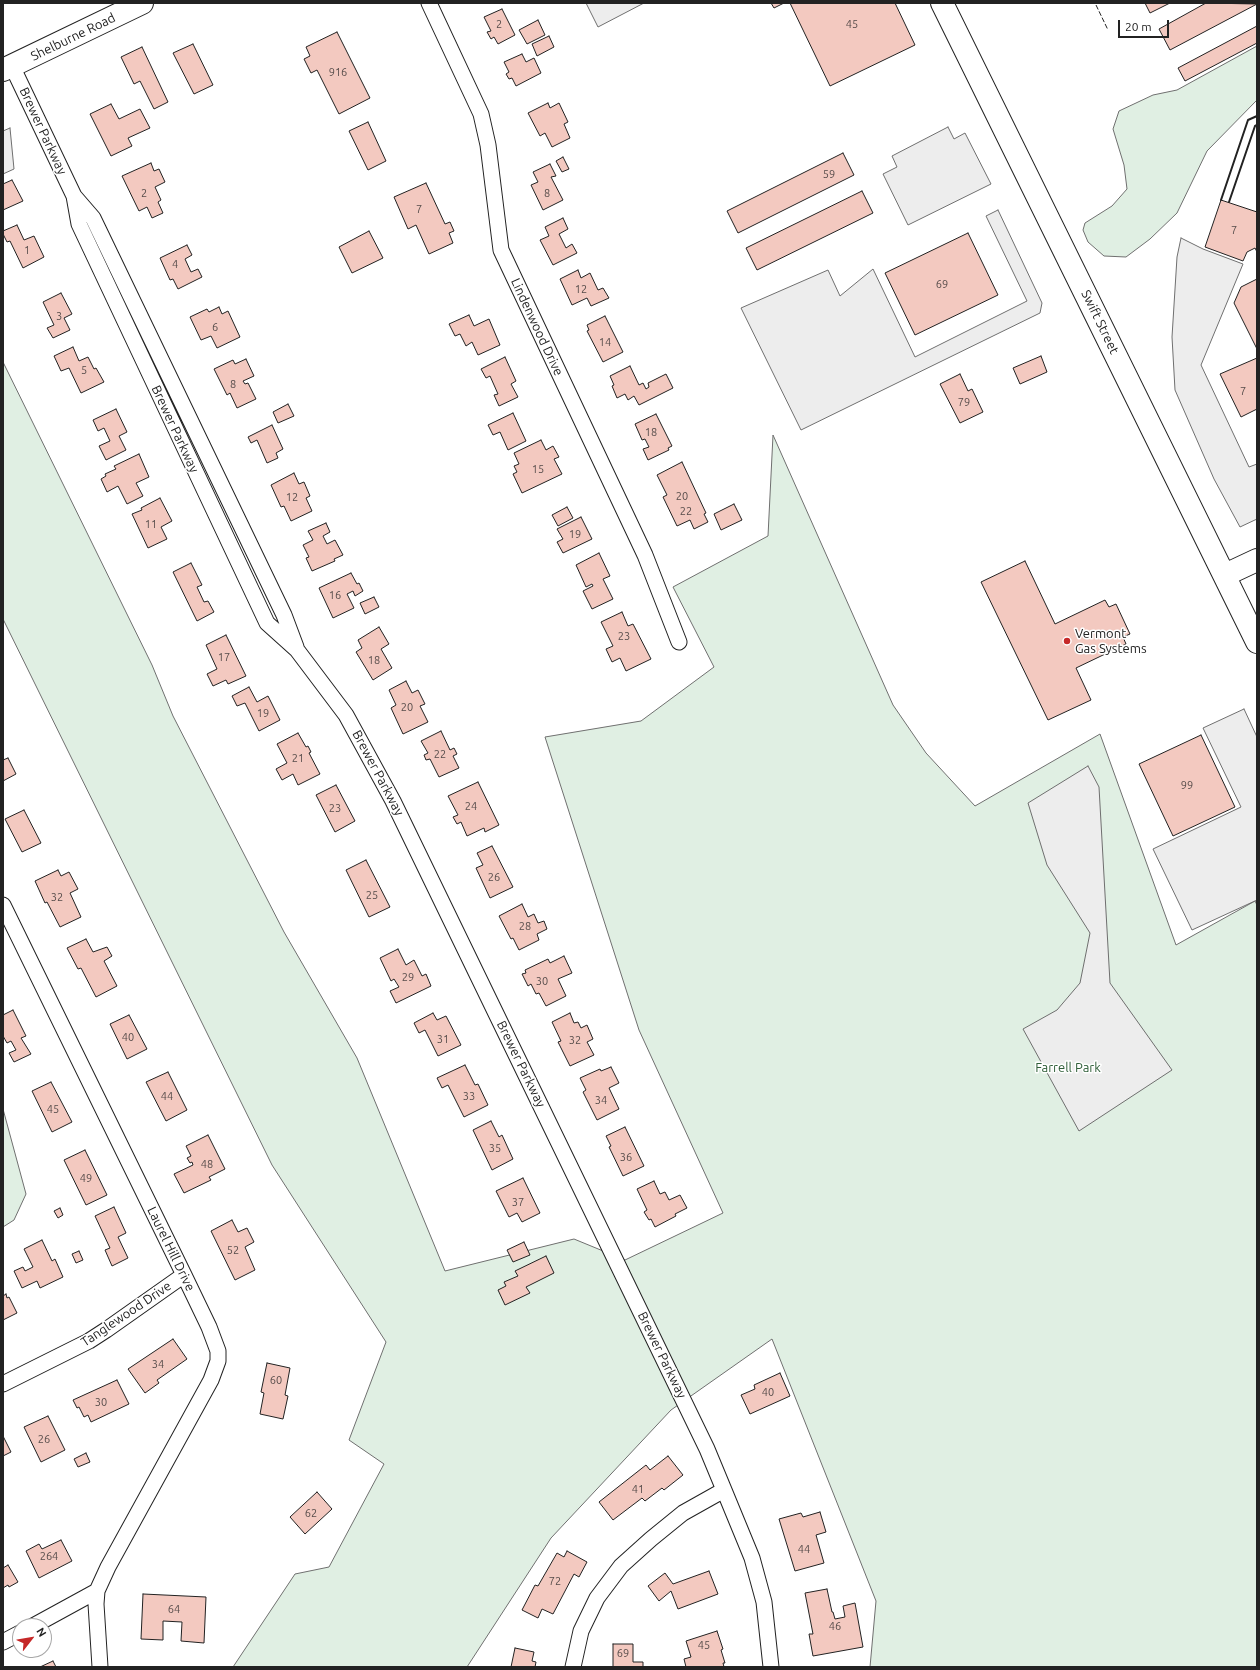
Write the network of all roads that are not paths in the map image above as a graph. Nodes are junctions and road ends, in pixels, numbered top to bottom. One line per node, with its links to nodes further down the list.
1 (142, 3): 4 (main road, Shelburne Road)
2 (429, 3): 7 (street, Lindenwood Drive)
3 (942, 3): 6 (main road, Swift Street)
4 (7, 68): 12 (street, Brewer Parkway)
5 (1257, 560): 6 (main road)
6 (1225, 575): 8 (main road, Swift Street)
7 (679, 642)
8 (1257, 642)
9 (3, 905): 10 (street, Laurel Hill Drive)
10 (184, 1275): 11 (street, Tanglewood Drive); 13 (street, Laurel Hill Drive)
11 (3, 1384)
12 (724, 1490): 18 (street); 19 (street, Brewer Parkway)
13 (97, 1591): 14 (street); 17 (street, Laurel Hill Drive)
14 (48, 1618)
15 (12, 1637): 16 (street)
16 (3, 1642)
17 (100, 1667)
18 (573, 1667)
19 (771, 1667)

